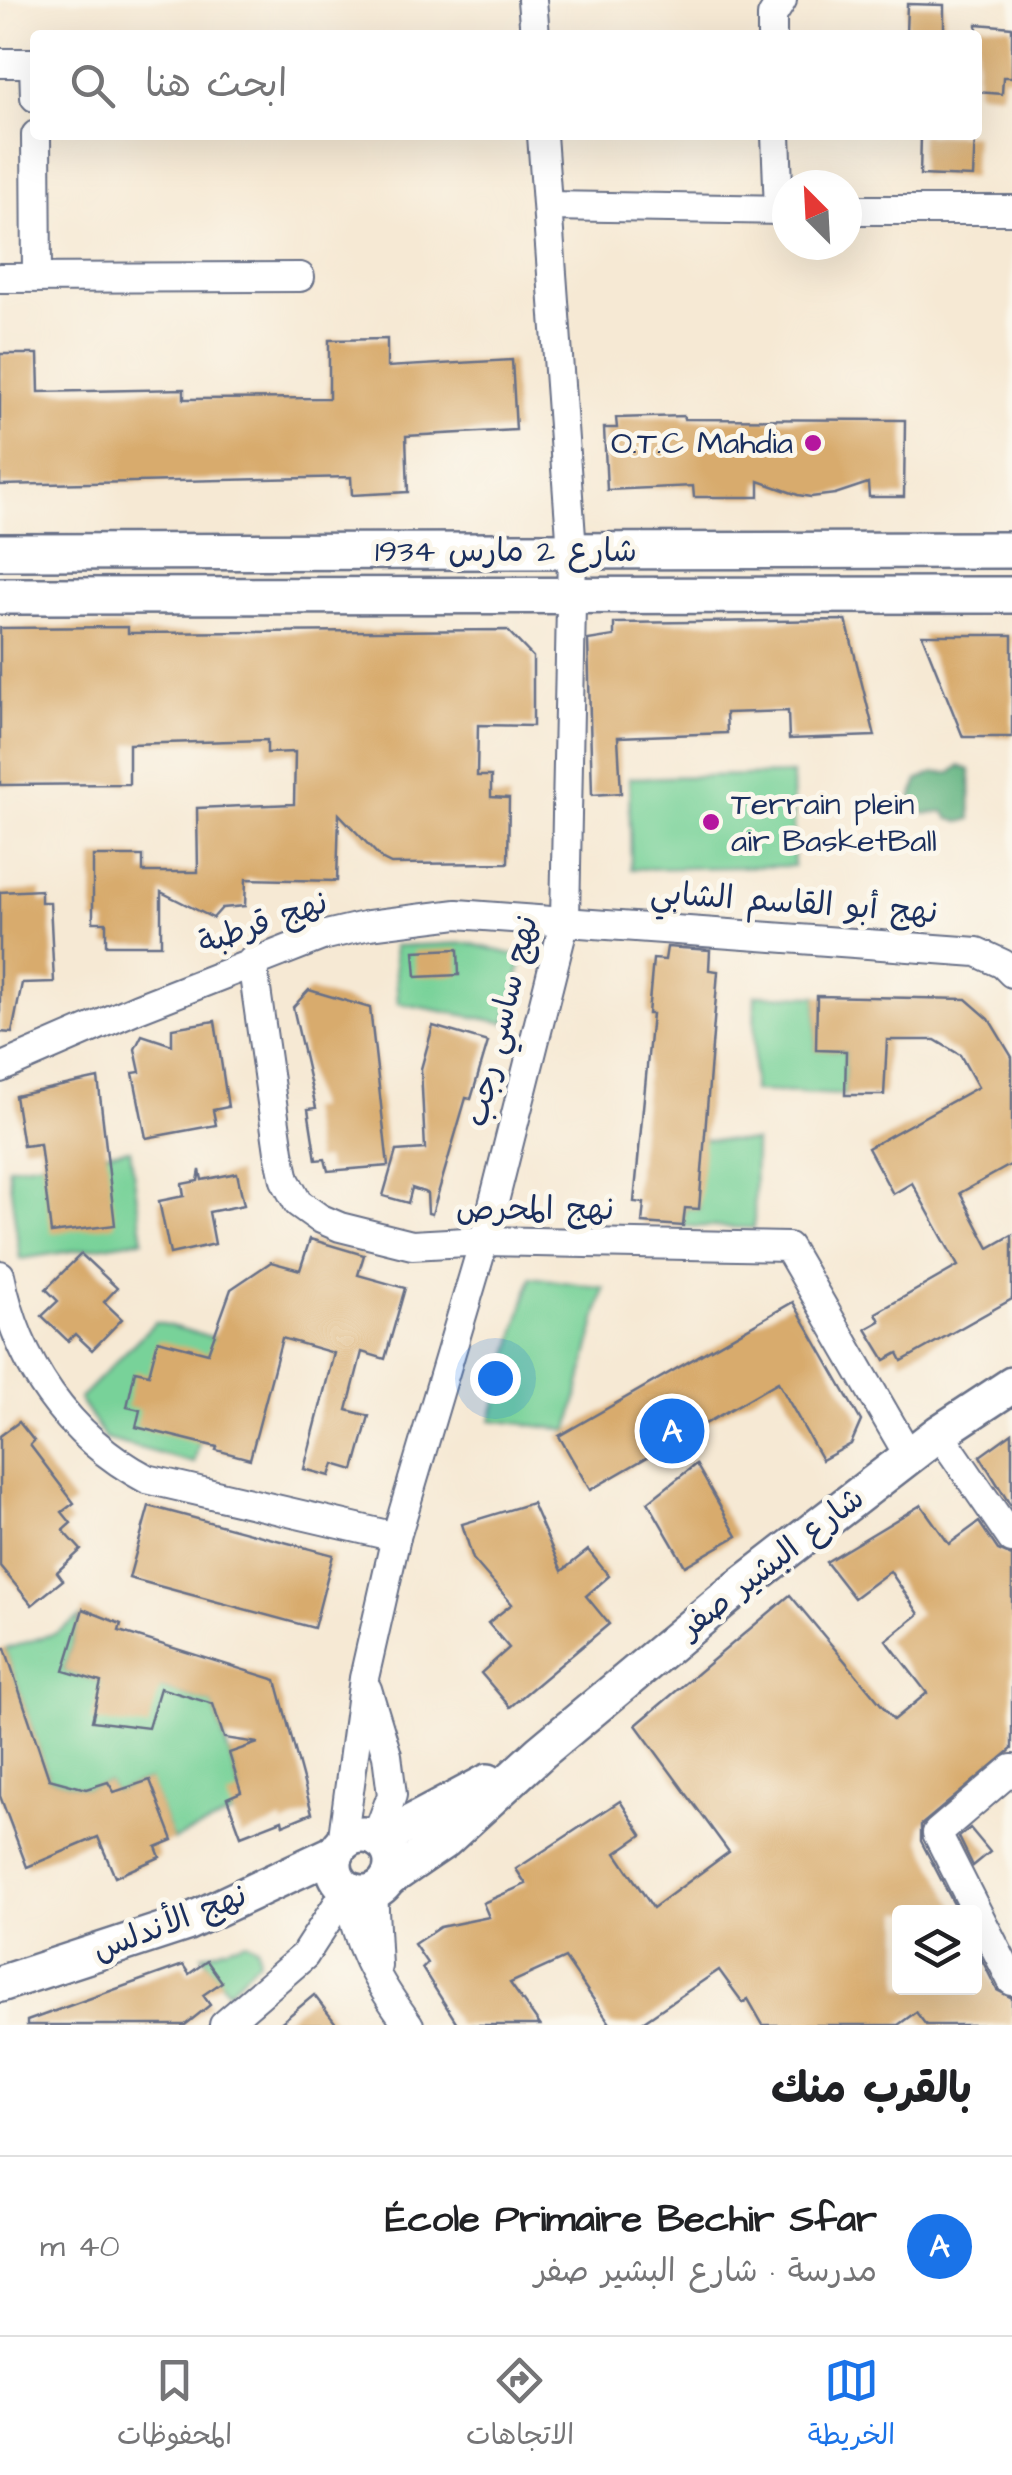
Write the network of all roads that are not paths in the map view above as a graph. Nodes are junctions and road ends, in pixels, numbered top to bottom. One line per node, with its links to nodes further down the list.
1 (532, 0): 3 (street)
2 (782, 0): 4 (street)
3 (534, 30)
4 (772, 30)
5 (0, 63): 6 (street)
6 (30, 64)
7 (36, 140): 17 (street)
8 (542, 140): 11 (street, نهج ساسي رجب)
9 (776, 140): 10 (street)
10 (779, 170)
11 (548, 206): 12 (street); 19 (street, نهج ساسي رجب)
12 (772, 210)
13 (862, 210): 14 (street)
14 (1012, 210)
15 (300, 277): 17 (street)
16 (0, 278): 17 (street)
17 (36, 278)
18 (1012, 550): 19 (street, شارع 2 مارس 1934)
19 (572, 551): 20 (street, شارع 2 مارس 1934); 21 (street, نهج ساسي رجب)
20 (0, 552)
21 (571, 595): 22 (street, شارع 2 مارس 1934); 23 (street, شارع 2 مارس 1934); 24 (street, نهج ساسي رجب)
22 (1012, 595)
23 (0, 596)
24 (565, 920): 25 (street, نهج قرطبة); 26 (street, نهج أبو القاسم الشابي); 28 (street, نهج ساسي رجب)
25 (252, 961): 27 (street, نهج قرطبة); 28 (street, نهج المحرص)
26 (1012, 973)
27 (0, 1068)
28 (484, 1241): 32 (street, نهج المحرص); 33 (street, نهج ساسي رجب)
29 (0, 1276): 33 (street)
30 (1012, 1385): 31 (street, شارع البشير صفر)
31 (939, 1433): 32 (street, شارع البشير صفر); 34 (street)
32 (909, 1456): 37 (street, شارع البشير صفر)
33 (396, 1537): 35 (street, نهج ساسي رجب)
34 (1012, 1539)
35 (364, 1678): 37 (street, نهج ساسي رجب); 37 (street)
36 (1012, 1769): 39 (street)
37 (361, 1865): 38 (street, نهج الأندلس); 40 (street); 41 (street)
38 (3, 1976)
39 (1012, 1981)
40 (377, 1982): 42 (street); 43 (street)
41 (224, 2025)
42 (392, 2025)
43 (409, 2025)

